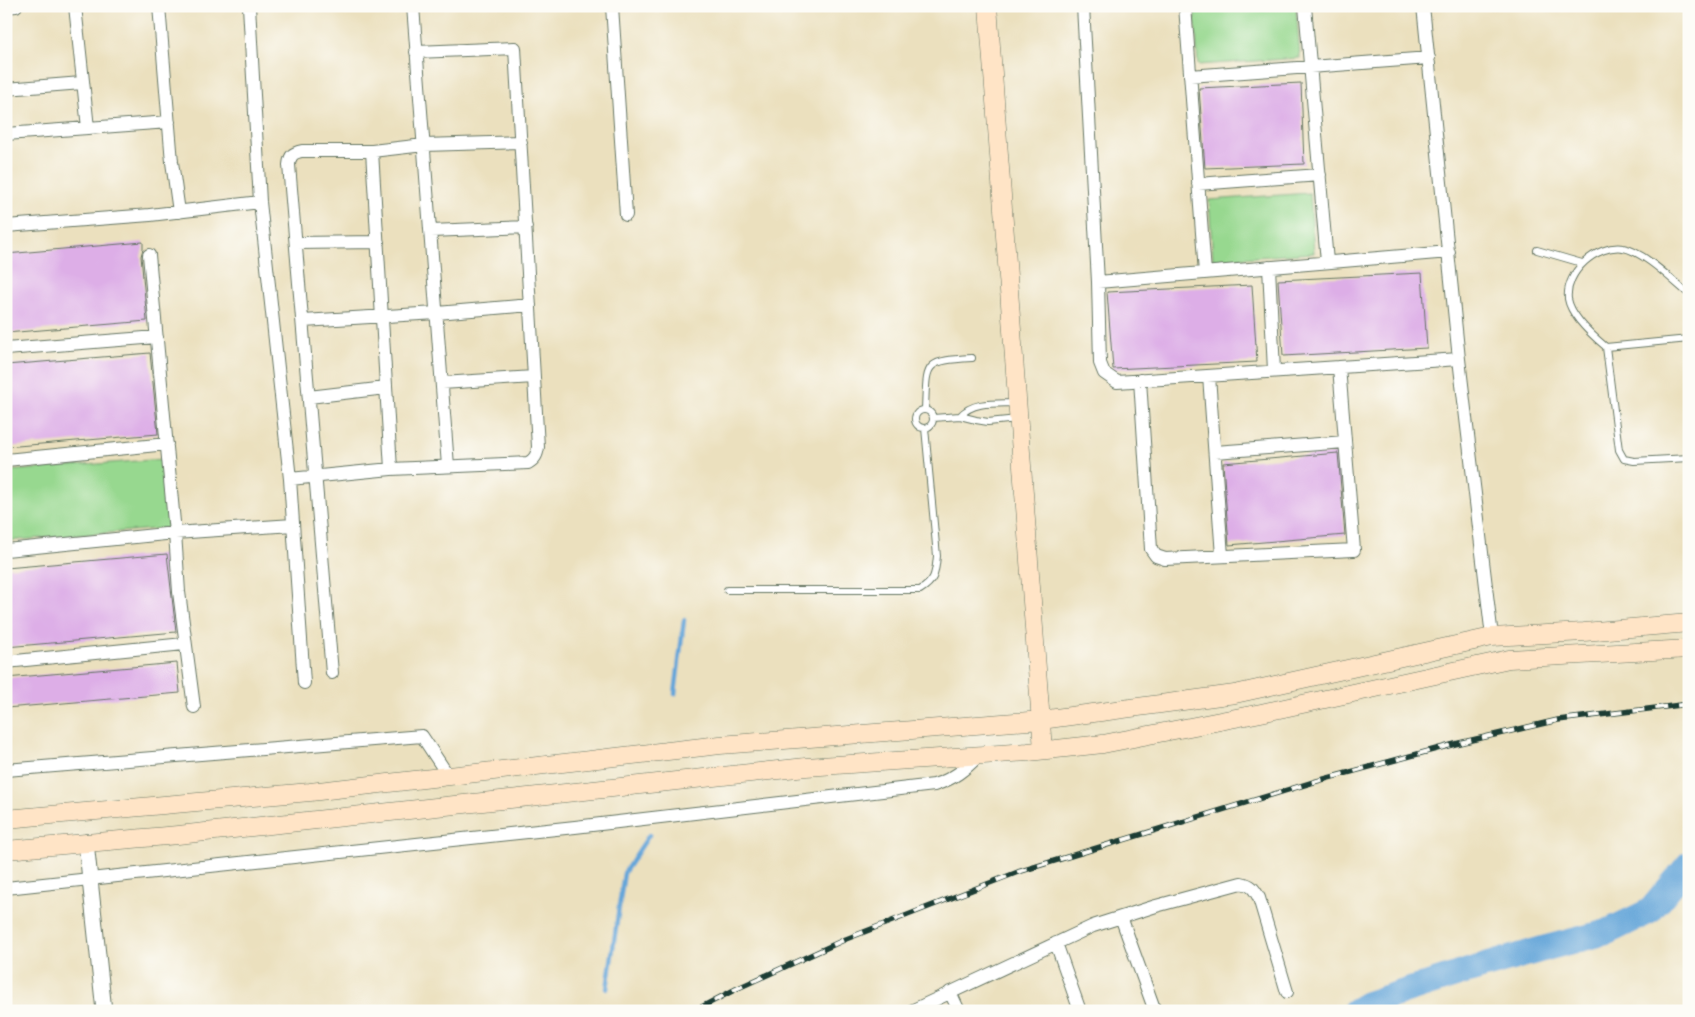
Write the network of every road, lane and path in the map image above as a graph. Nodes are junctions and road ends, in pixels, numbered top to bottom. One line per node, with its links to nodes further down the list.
1 (16, 6): 12 (street)
2 (75, 6): 17 (street)
3 (159, 6): 19 (street)
4 (249, 6): 27 (street)
5 (412, 6): 13 (street)
6 (612, 6): 29 (street)
7 (988, 6): 63 (main road)
8 (1083, 6): 42 (street)
9 (1185, 6): 16 (street)
10 (1305, 6): 15 (street)
11 (1423, 6): 14 (street)
12 (6, 7)
13 (416, 52): 22 (street); 23 (street)
14 (1429, 58): 15 (street); 36 (street)
15 (1310, 67): 16 (street); 25 (street)
16 (1190, 76): 26 (street)
17 (82, 83): 18 (street); 20 (street)
18 (6, 89)
19 (169, 122): 20 (street); 28 (street)
20 (88, 128): 21 (street)
21 (6, 134)
22 (521, 142): 23 (street); 31 (street)
23 (424, 145): 24 (street); 32 (street)
24 (372, 151): 33 (street); 34 (street)
25 (1320, 175): 26 (street); 38 (street)
26 (1198, 184): 41 (street)
27 (260, 202): 28 (street); 75 (street)
28 (179, 212): 30 (street)
29 (626, 215)
30 (6, 226)
31 (526, 227): 32 (street); 44 (street)
32 (430, 232): 45 (street)
33 (378, 242): 34 (street); 46 (street)
34 (296, 243): 47 (street)
35 (1537, 250): 39 (lane)
36 (1449, 252): 38 (street); 53 (street)
37 (149, 255): 48 (street)
38 (1327, 262): 40 (street)
39 (1582, 263): 43 (lane); 50 (lane)
40 (1268, 267): 41 (street); 55 (street)
41 (1205, 273): 42 (street)
42 (1098, 282): 58 (street)
43 (1689, 294)
44 (530, 305): 45 (street); 57 (street)
45 (437, 313): 46 (street); 59 (street)
46 (382, 317): 47 (street); 60 (street)
47 (303, 321): 61 (street)
48 (157, 337): 51 (street); 68 (street)
49 (1689, 339): 50 (lane)
50 (1606, 347): 70 (lane)
51 (6, 349)
52 (972, 358): 62 (lane)
53 (1459, 360): 54 (street); 82 (street)
54 (1339, 367): 55 (street); 67 (street)
55 (1274, 371): 56 (street)
56 (1210, 376): 58 (street); 69 (street)
57 (534, 377): 59 (street); 72 (street)
58 (1140, 380): 79 (street)
59 (442, 383): 72 (street)
60 (386, 388): 61 (street); 73 (street)
61 (309, 396): 74 (street)
62 (925, 410): 65 (lane); 66 (lane)
63 (1019, 411): 64 (lane); 64 (lane); 89 (main road)
64 (960, 416): 65 (lane)
65 (933, 418): 66 (lane)
66 (925, 428): 80 (lane)
67 (1345, 442): 69 (street); 79 (street)
68 (166, 444): 71 (street); 77 (street)
69 (1215, 452): 79 (street)
70 (1689, 458)
71 (6, 460)
72 (448, 466): 73 (street)
73 (391, 469): 74 (street)
74 (317, 477): 75 (street); 86 (street)
75 (290, 479): 76 (street)
76 (293, 525): 77 (street); 87 (street)
77 (175, 533): 78 (street); 83 (street)
78 (6, 550)
79 (1222, 556)
80 (727, 590)
81 (1689, 623): 82 (main road)
82 (1492, 637): 89 (main road)
83 (184, 644): 85 (street); 88 (street)
84 (1689, 649): 90 (main road)
85 (6, 662)
86 (332, 673)
87 (304, 683)
88 (194, 707)
89 (1041, 720): 90 (main road); 93 (main road)
90 (1044, 750): 91 (main road)
91 (979, 755): 95 (main road); 97 (street)
92 (6, 770): 93 (street)
93 (449, 777): 94 (main road)
94 (6, 819)
95 (86, 842): 96 (main road); 97 (street)
96 (6, 850)
97 (90, 879): 98 (street); 103 (street)
98 (6, 888)
99 (1121, 917): 100 (street); 102 (street); 107 (street)
100 (1056, 943): 101 (street); 106 (street)
101 (950, 992): 104 (street); 105 (street)
102 (1287, 992)
103 (104, 1011)
104 (911, 1011)
105 (959, 1011)
106 (1080, 1011)
107 (1155, 1011)

